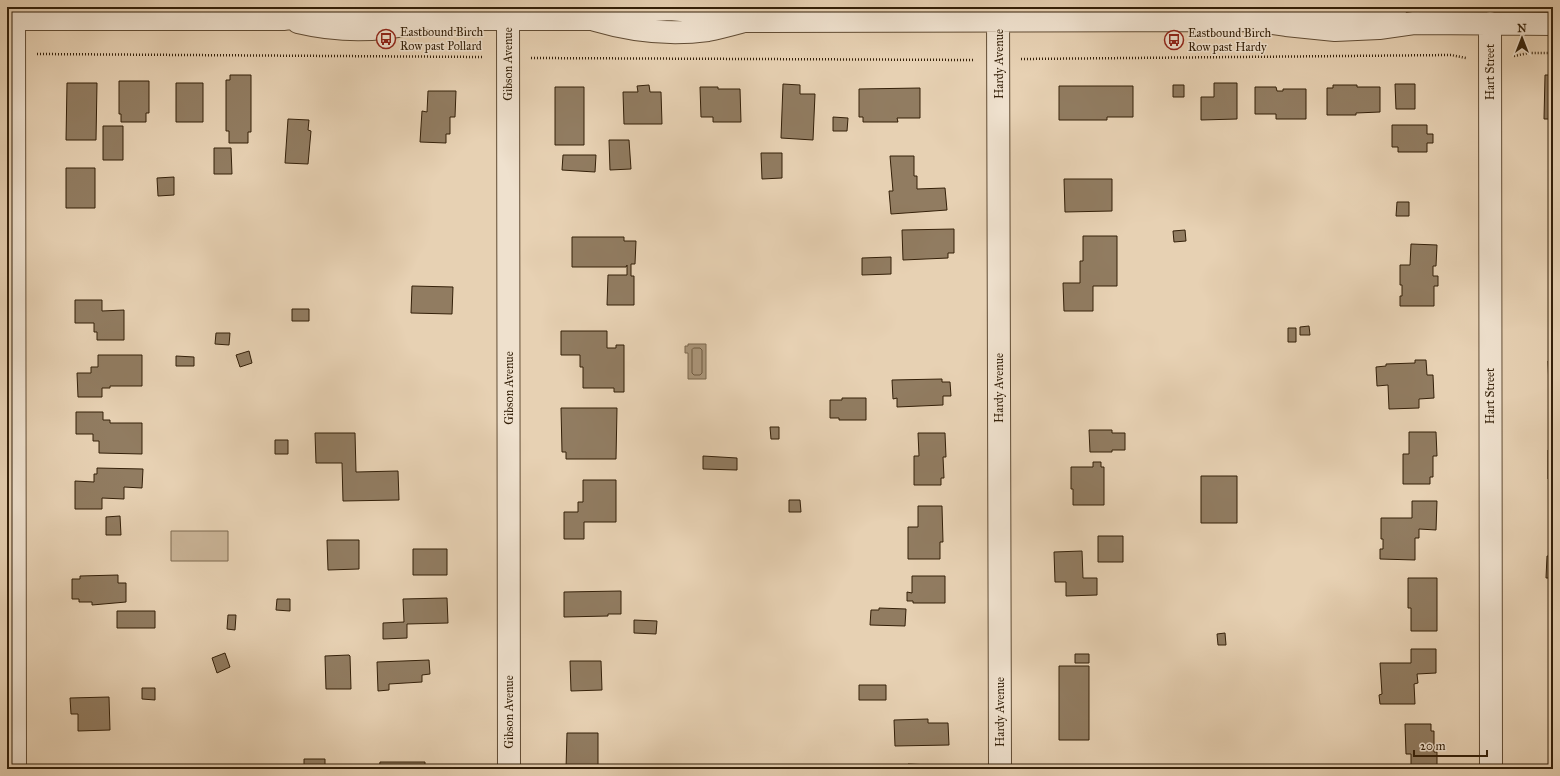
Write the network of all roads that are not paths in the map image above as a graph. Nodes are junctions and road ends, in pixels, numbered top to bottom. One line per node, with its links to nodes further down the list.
1 (508, 13): 2 (street); 3 (street); 7 (street, Gibson Avenue)
2 (998, 13): 4 (street); 8 (street, Hardy Avenue)
3 (12, 15): 6 (street)
4 (1490, 23): 5 (street); 9 (street, Hart Street)
5 (1553, 24)
6 (15, 769)
7 (509, 769)
8 (1000, 769)
9 (1491, 769)

